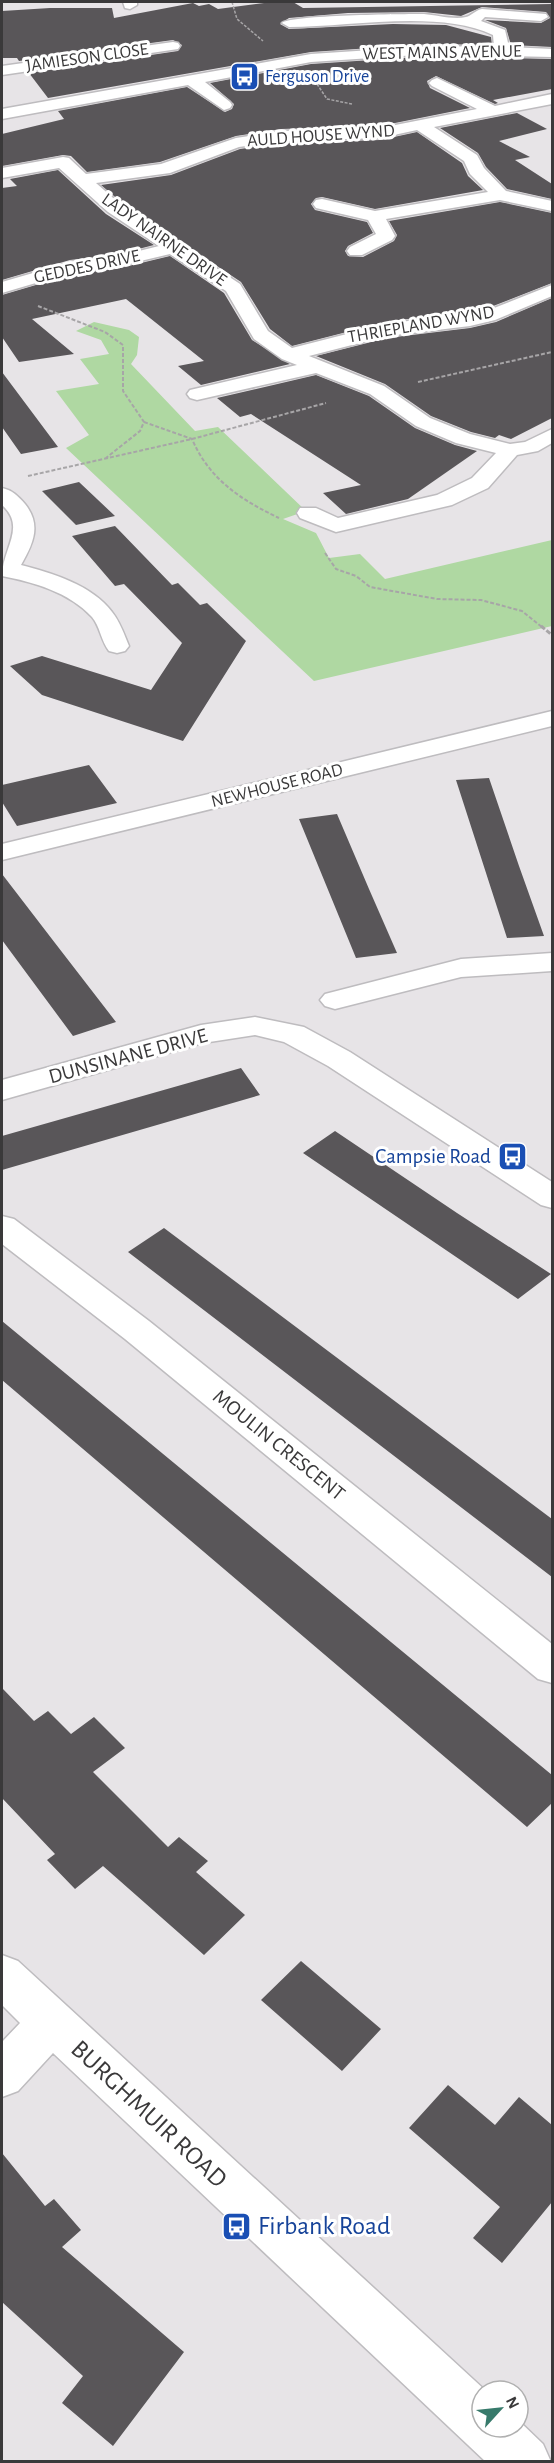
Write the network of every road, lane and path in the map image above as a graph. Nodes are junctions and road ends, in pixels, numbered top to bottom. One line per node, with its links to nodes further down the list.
1 (324, 8): 3 (street)
2 (541, 17): 4 (street)
3 (340, 19): 4 (street); 5 (street)
4 (470, 22): 7 (street)
5 (289, 23)
6 (173, 46): 9 (street, JAMIESON CLOSE)
7 (502, 51): 8 (street, WEST MAINS AVENUE); 10 (street, WEST MAINS AVENUE)
8 (552, 53)
9 (2, 70)
10 (188, 78): 14 (street); 15 (street, WEST MAINS AVENUE)
11 (437, 83): 16 (street)
12 (5, 88): 15 (street)
13 (552, 99): 16 (street, AULD HOUSE WYND)
14 (224, 105)
15 (34, 107): 17 (street, WEST MAINS AVENUE)
16 (493, 111): 18 (street, AULD HOUSE WYND)
17 (2, 114)
18 (421, 126): 20 (street, AULD HOUSE WYND); 21 (street)
19 (2, 173): 20 (street, LADY NAIRNE DRIVE)
20 (81, 180): 25 (street, LADY NAIRNE DRIVE)
21 (500, 195): 23 (street); 24 (street)
22 (322, 204): 24 (street)
23 (552, 206)
24 (375, 216): 26 (street)
25 (173, 248): 27 (street, GEDDES DRIVE); 29 (street, LADY NAIRNE DRIVE)
26 (356, 251)
27 (4, 287): 35 (path)
28 (552, 290): 29 (street, THRIEPLAND WYND)
29 (289, 355): 30 (street, LADY NAIRNE DRIVE)
30 (315, 367): 31 (street); 34 (street, LADY NAIRNE DRIVE)
31 (197, 394)
32 (552, 435): 34 (street)
33 (192, 439): 35 (path)
34 (510, 450): 39 (street)
35 (103, 460): 36 (path)
36 (24, 477)
37 (7, 499): 41 (street)
38 (308, 513): 39 (street)
39 (336, 525): 40 (street)
40 (339, 550)
41 (4, 569): 42 (street)
42 (117, 646)
43 (552, 719): 44 (street, NEWHOUSE ROAD)
44 (2, 852)
45 (552, 962): 46 (street)
46 (335, 1000)
47 (2, 1090): 48 (street, DUNSINANE DRIVE)
48 (552, 1197)
49 (2, 1227): 50 (street, MOULIN CRESCENT)
50 (552, 1667)
51 (2, 1976): 52 (street, BURGHMUIR ROAD)
52 (50, 2023): 53 (street); 54 (street, BURGHMUIR ROAD)
53 (2, 2075)
54 (470, 2411)
55 (500, 2439): 56 (street)
56 (525, 2462)

